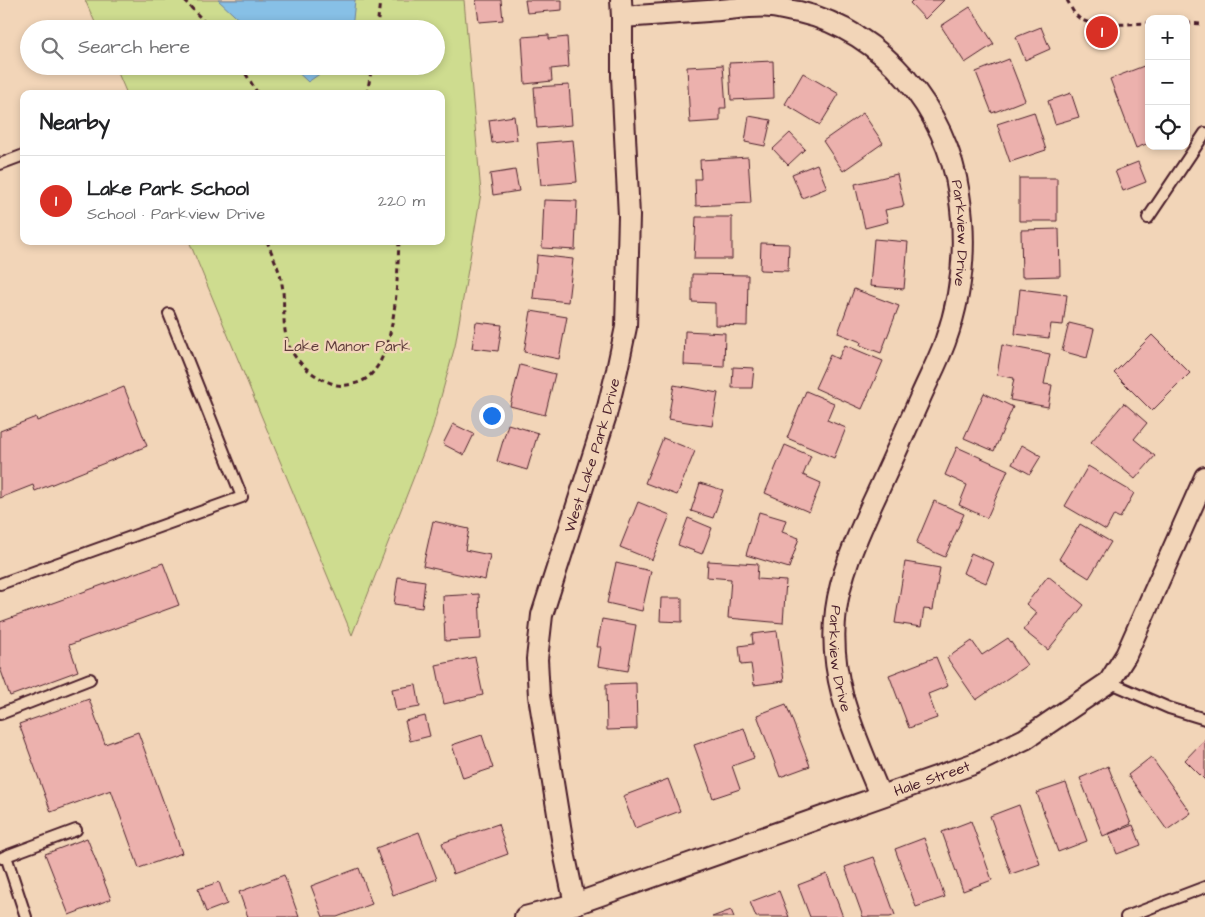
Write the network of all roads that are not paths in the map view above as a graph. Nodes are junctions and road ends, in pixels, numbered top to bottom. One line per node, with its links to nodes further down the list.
1 (621, 8): 13 (street, Parkview Drive); 17 (street, West Lake Park Drive)
2 (1205, 133): 5 (lane)
3 (20, 156): 4 (lane)
4 (0, 164)
5 (1148, 218)
6 (169, 314): 8 (lane)
7 (1205, 477): 10 (street, Hale Street)
8 (0, 584)
9 (90, 679): 11 (lane)
10 (1109, 682): 12 (lane); 13 (street, Hale Street)
11 (0, 714)
12 (1205, 719)
13 (880, 796): 17 (street, Hale Street)
14 (76, 830): 15 (lane)
15 (3, 857): 18 (lane)
16 (1205, 887): 20 (lane)
17 (575, 904): 19 (street, Hale Street)
18 (26, 917)
19 (524, 917)
20 (1126, 917)

